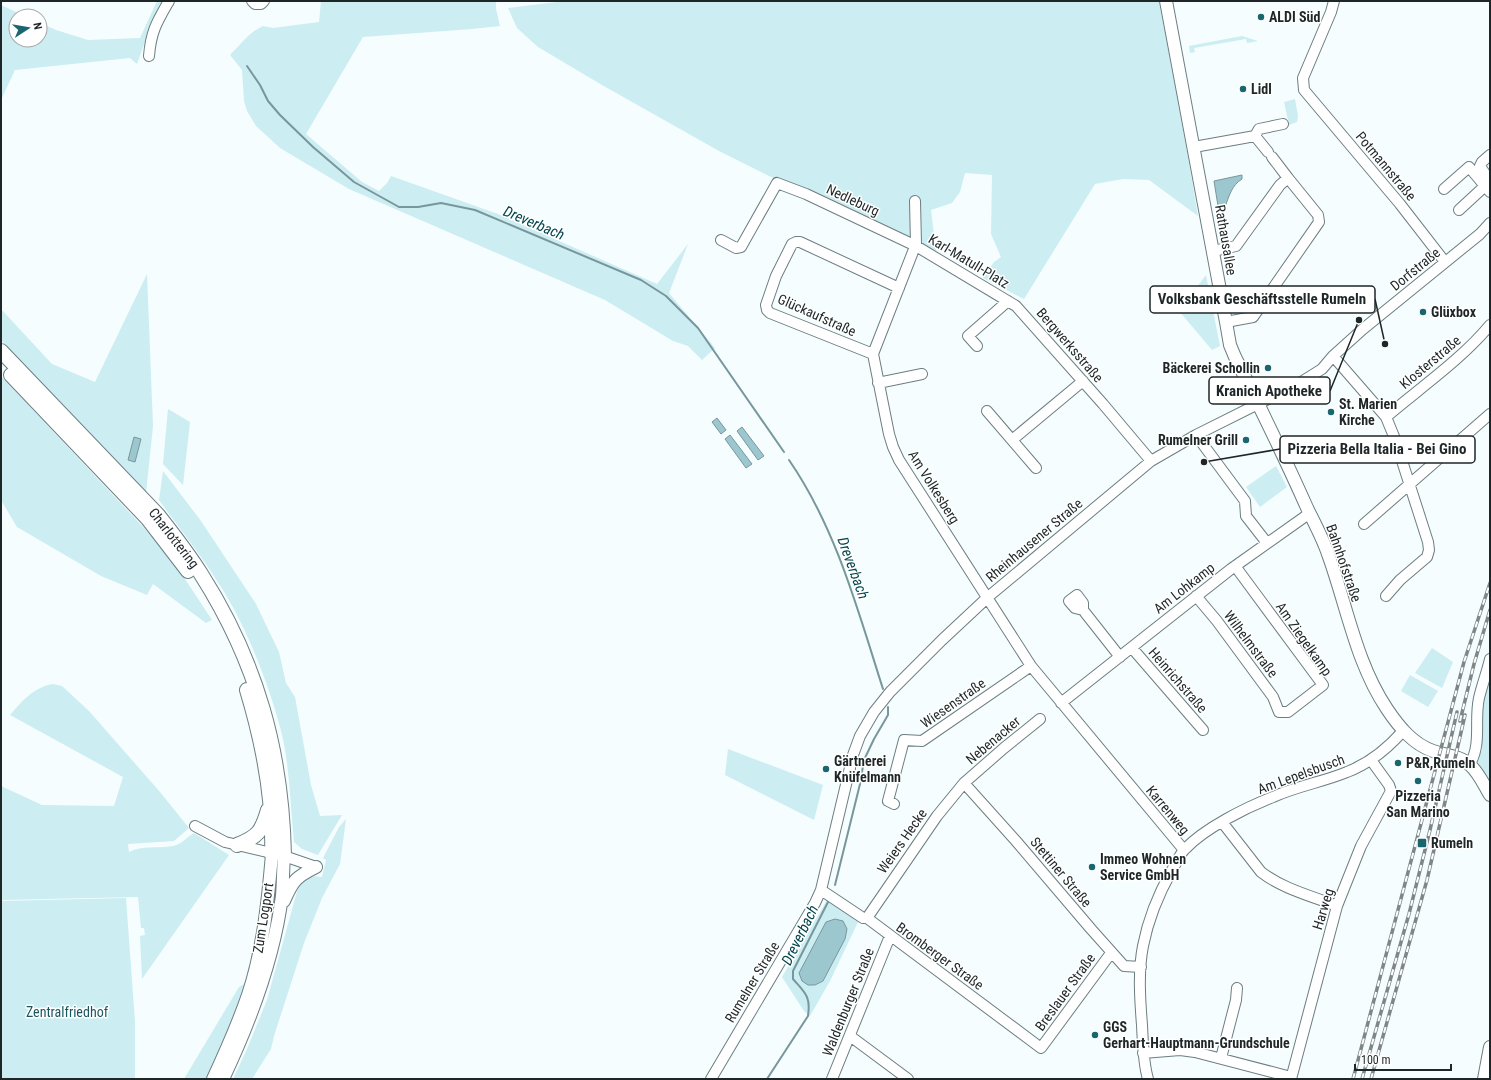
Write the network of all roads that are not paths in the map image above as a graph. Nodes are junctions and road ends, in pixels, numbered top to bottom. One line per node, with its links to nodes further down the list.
1 (169, 1): 6 (street)
2 (252, 1): 3 (street)
3 (264, 1)
4 (1166, 1): 9 (main road, Rathausallee)
5 (1334, 1): 20 (street, Potmannstraße)
6 (149, 56)
7 (1284, 124): 8 (street)
8 (1255, 136): 9 (street); 11 (street)
9 (1194, 147): 19 (main road, Rathausallee)
10 (1490, 155): 12 (street)
11 (1288, 178): 19 (street); 23 (street)
12 (1488, 186): 13 (street); 15 (street)
13 (1444, 188)
14 (915, 201): 18 (street)
15 (1459, 210)
16 (1490, 222): 20 (street, Dorfstraße)
17 (721, 240): 18 (street, Nedleburg)
18 (916, 246): 21 (street); 22 (street, Karl-Matull-Platz)
19 (1213, 251): 23 (main road, Rathausallee)
20 (1445, 262): 28 (street, Dorfstraße)
21 (899, 288): 27 (street); 27 (street, Glückaufstraße)
22 (1008, 301): 25 (street); 31 (street, Bergwerksstraße)
23 (1226, 322): 33 (main road, Rathausallee)
24 (1490, 325): 36 (street, Klosterstraße)
25 (977, 346)
26 (1, 350): 63 (highway, Charlottering)
27 (873, 354): 32 (street, Am Volkesberg)
28 (1334, 356): 33 (street, Dorfstraße); 36 (street)
29 (1, 364): 60 (highway, Charlottering)
30 (922, 374): 32 (street)
31 (1083, 381): 38 (street); 39 (street, Bergwerksstraße)
32 (878, 383): 48 (street, Am Volkesberg)
33 (1258, 404): 37 (street, Rheinhausener Straße); 42 (main road, Bahnhofstraße)
34 (987, 411): 38 (street)
35 (1490, 414): 41 (street)
36 (1386, 418): 41 (street)
37 (1196, 435): 39 (street, Rheinhausener Straße); 44 (street)
38 (1012, 440): 40 (street)
39 (1151, 461): 48 (street, Rheinhausener Straße)
40 (1036, 468)
41 (1409, 484): 43 (street); 47 (street)
42 (1310, 513): 44 (street, Am Lohkamp); 58 (main road, Bahnhofstraße)
43 (1364, 524)
44 (1267, 543): 45 (street, Am Lohkamp)
45 (1235, 566): 46 (street, Am Lohkamp); 55 (street, Am Ziegelkamp)
46 (1196, 596): 50 (street, Am Lohkamp); 55 (street, Wilhelmstraße)
47 (1386, 596)
48 (988, 597): 53 (street, Karrenweg); 59 (street, Rheinhausener Straße)
49 (1083, 610): 51 (street)
50 (1132, 648): 51 (street, Am Lohkamp); 57 (street, Heinrichstraße)
51 (1120, 658): 54 (street, Am Lohkamp)
52 (1490, 659): 62 (street)
53 (1031, 666): 54 (street, Karrenweg); 67 (street, Wiesenstraße)
54 (1061, 703): 71 (street, Karrenweg)
55 (1279, 712)
56 (1040, 719): 64 (street, Nebenacker)
57 (1203, 730)
58 (1403, 731): 61 (street, Am Lepelsbusch); 62 (main road, Bahnhofstraße)
59 (860, 736): 74 (street, Rumelner Straße)
60 (263, 750): 66 (highway, Zum Logport)
61 (1370, 760): 68 (street, Am Lepelsbusch); 75 (street, Harweg)
62 (1470, 764): 65 (main road)
63 (277, 768): 72 (highway, Zum Logport)
64 (964, 783): 77 (street, Weiers Hecke); 79 (street, Stettiner Straße)
65 (1490, 795)
66 (271, 802): 70 (highway); 72 (highway, Zum Logport)
67 (894, 804)
68 (1222, 822): 71 (street, Am Lepelsbusch); 75 (street)
69 (195, 826): 70 (street)
70 (237, 845): 72 (street)
71 (1184, 850): 80 (street, Karrenweg)
72 (278, 855): 73 (street); 76 (main road, Zum Logport); 88 (main road, Zum Logport)
73 (316, 867): 76 (main road)
74 (821, 890): 77 (street, Bromberger Straße); 90 (street, Rumelner Straße)
75 (1337, 906): 87 (street, Harweg)
76 (278, 915): 89 (main road, Zum Logport)
77 (867, 918): 78 (street, Bromberger Straße)
78 (890, 936): 82 (street, Waldenburger Straße); 84 (street, Bromberger Straße)
79 (1111, 953): 80 (street, Stettiner Straße); 84 (street, Breslauer Straße)
80 (1141, 967): 85 (street, Karrenweg)
81 (1237, 988): 86 (street)
82 (850, 1036): 91 (street, Waldenburger Straße); 92 (street)
83 (1490, 1047): 94 (main road)
84 (1041, 1048)
85 (1143, 1053): 86 (street); 93 (street, Karrenweg)
86 (1221, 1058): 87 (street)
87 (1291, 1078)
88 (213, 1079)
89 (223, 1079)
90 (711, 1079)
91 (832, 1079)
92 (908, 1079)
93 (1148, 1079)
94 (1484, 1079)

